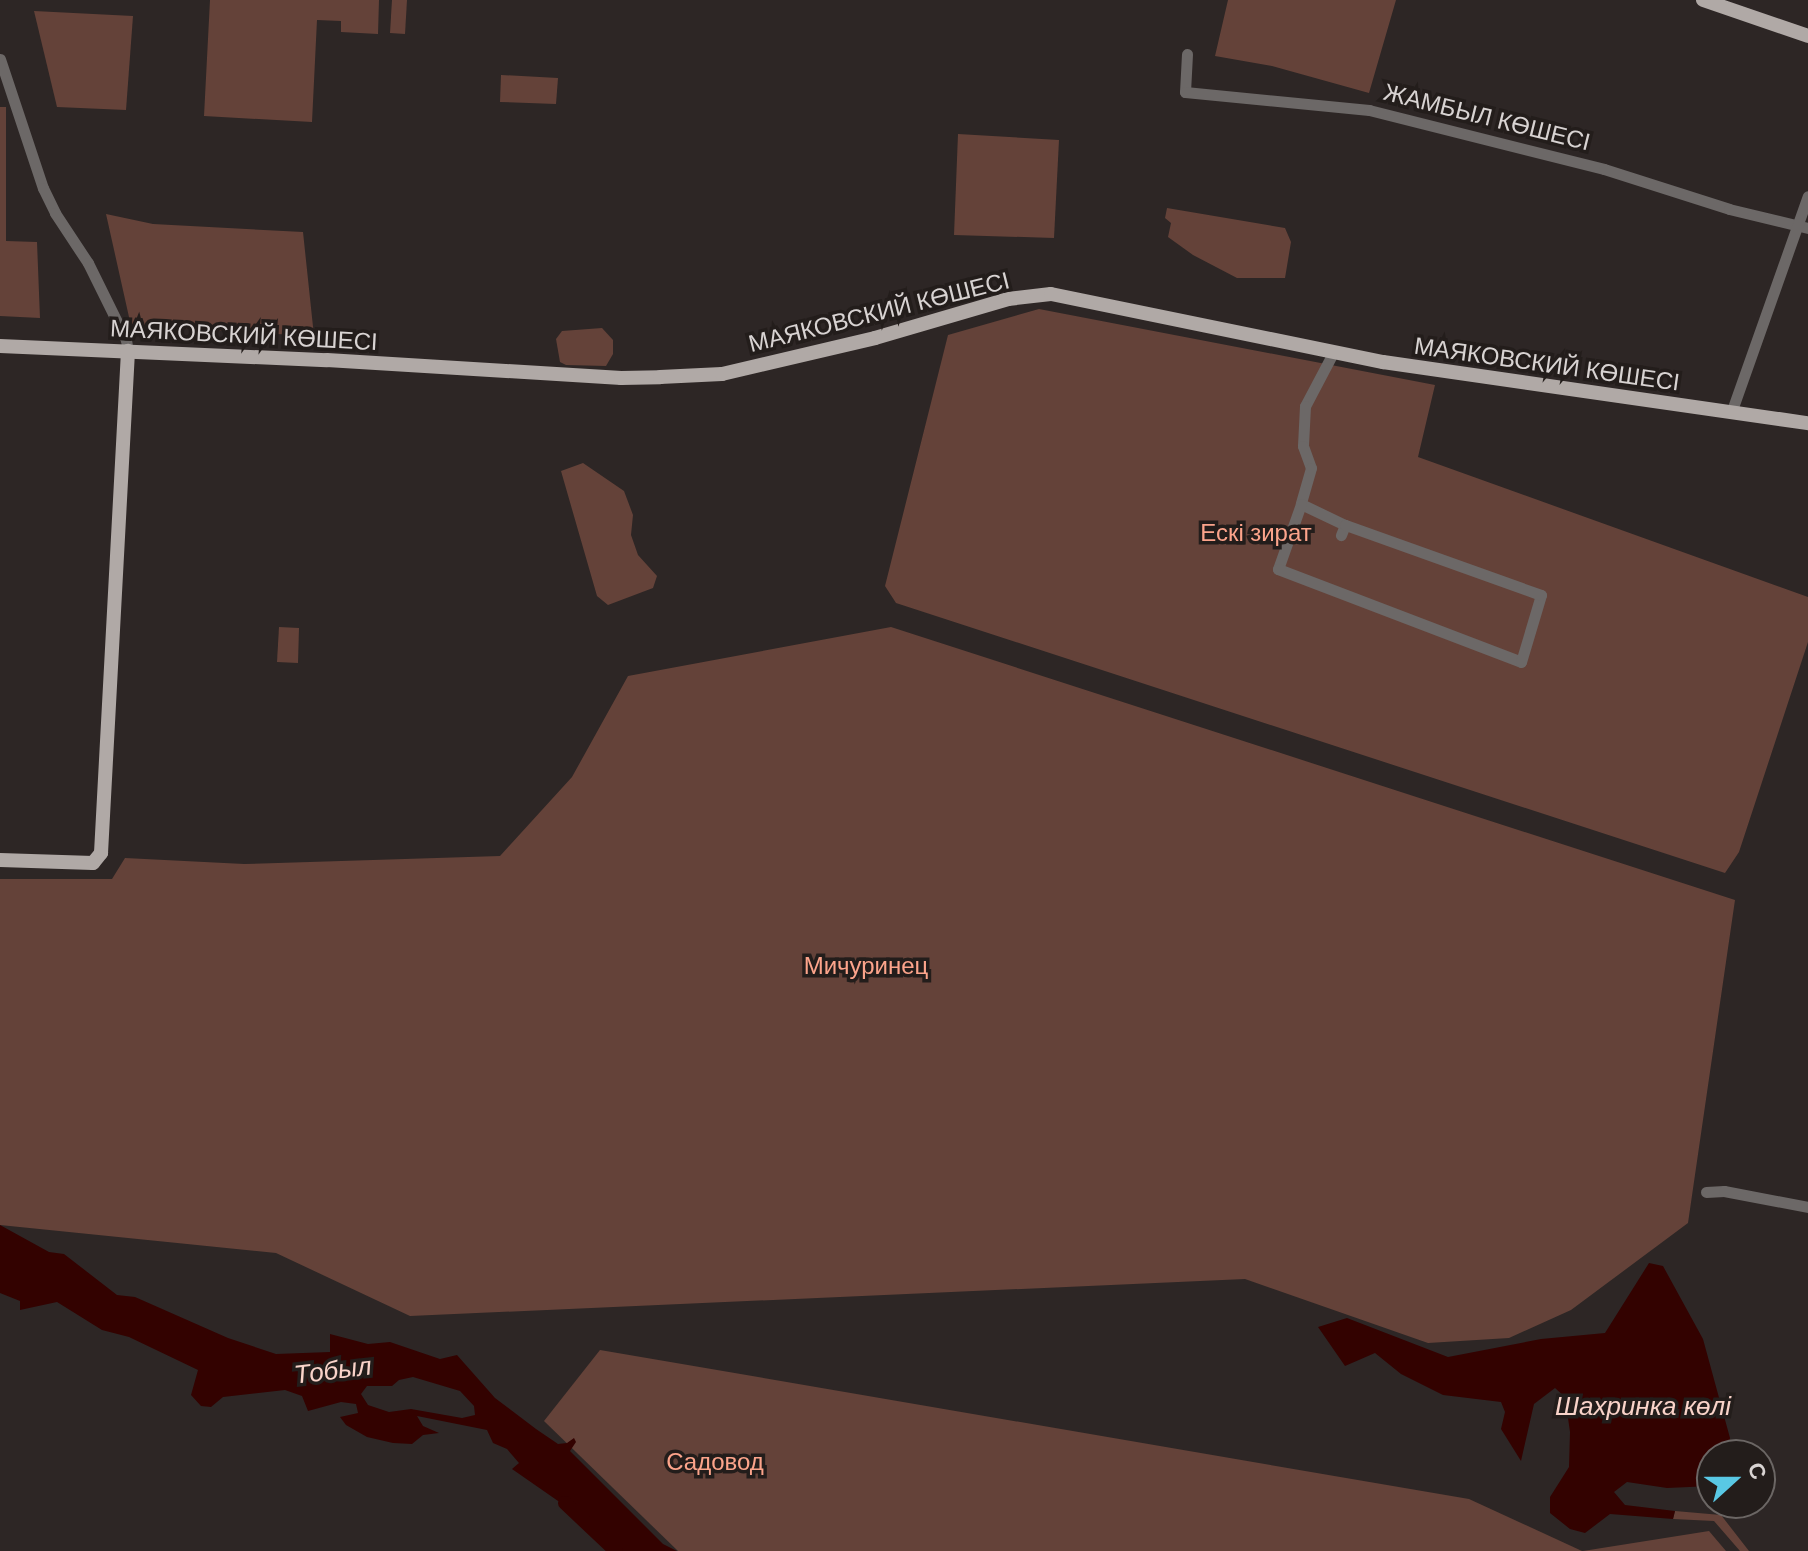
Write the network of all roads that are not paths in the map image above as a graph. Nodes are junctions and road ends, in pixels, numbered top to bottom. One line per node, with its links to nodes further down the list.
1 (1703, 0): 4 (main road)
2 (1732, 0): 3 (main road)
3 (1808, 26)
4 (1808, 38)
5 (1187, 54): 8 (street, ЖАМБЫЛ КӨШЕСІ)
6 (0, 59): 10 (street)
7 (1808, 196): 8 (street)
8 (1803, 227): 12 (street)
9 (0, 346): 10 (main road, МАЯКОВСКИЙ КӨШЕСІ)
10 (128, 351): 11 (main road, МАЯКОВСКИЙ КӨШЕСІ); 15 (main road)
11 (1333, 353): 12 (main road, МАЯКОВСКИЙ КӨШЕСІ); 14 (street)
12 (1731, 413): 13 (main road, МАЯКОВСКИЙ КӨШЕСІ)
13 (1808, 423)
14 (1301, 504): 14 (street)
15 (0, 860)
16 (1706, 1192): 17 (street)
17 (1808, 1207)

